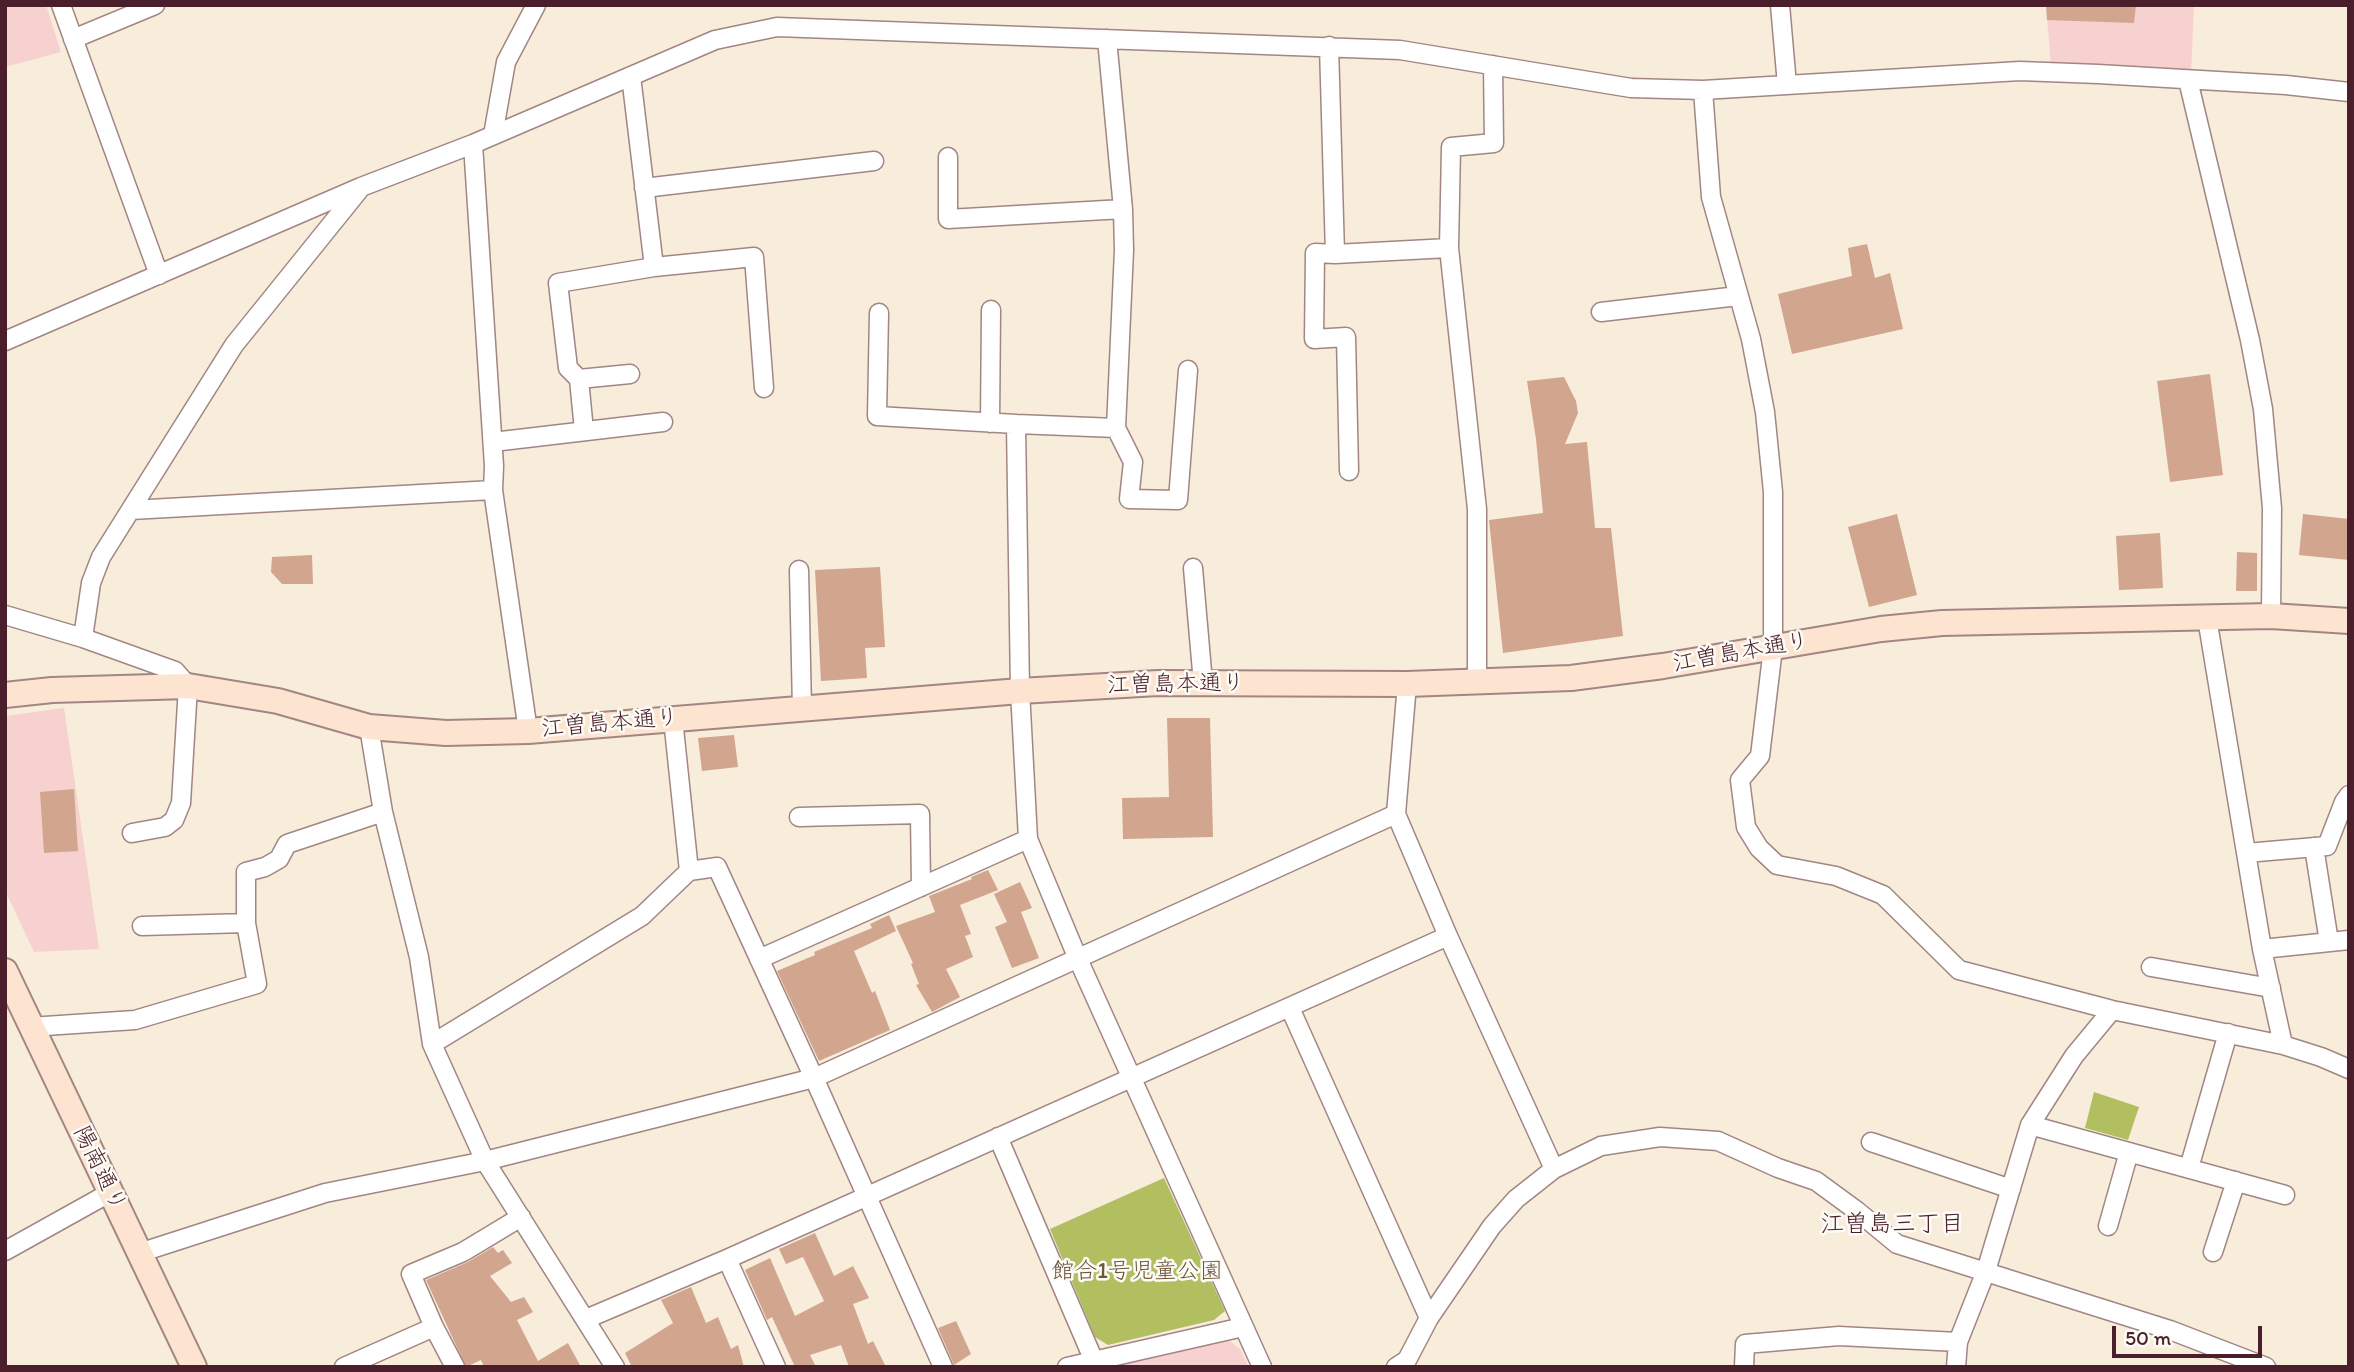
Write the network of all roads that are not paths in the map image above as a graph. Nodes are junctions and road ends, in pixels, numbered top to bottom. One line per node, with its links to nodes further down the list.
1 (61, 5): 5 (street)
2 (155, 5): 5 (street)
3 (537, 5): 14 (street)
4 (1780, 5): 11 (street)
5 (73, 39): 24 (street)
6 (1107, 39): 7 (street); 9 (street); 20 (street)
7 (1329, 46): 8 (street); 22 (street)
8 (1493, 65): 12 (street); 21 (street)
9 (631, 76): 14 (street); 19 (street)
10 (2188, 80): 11 (street); 13 (street); 46 (street)
11 (1787, 85): 12 (street)
12 (1703, 90): 25 (street)
13 (2349, 92)
14 (493, 135): 15 (street)
15 (473, 144): 18 (street); 39 (street)
16 (948, 158): 20 (street)
17 (874, 161): 19 (street)
18 (361, 187): 24 (street); 42 (street)
19 (644, 188): 23 (street)
20 (1123, 209): 37 (street)
21 (1449, 248): 22 (street); 52 (street)
22 (1335, 254): 40 (street)
23 (654, 267): 32 (street); 33 (street)
24 (159, 275): 29 (street)
25 (1738, 296): 27 (street); 50 (street)
26 (991, 310): 35 (street)
27 (1601, 312)
28 (879, 313): 35 (street)
29 (5, 341)
30 (1188, 370): 37 (street)
31 (630, 374): 32 (street)
32 (579, 379): 38 (street)
33 (764, 388)
34 (663, 422): 38 (street)
35 (990, 423): 36 (street)
36 (1016, 424): 37 (street); 55 (street)
37 (1116, 428)
38 (584, 431): 39 (street)
39 (493, 442): 41 (street)
40 (1349, 471)
41 (493, 490): 42 (street); 60 (street)
42 (131, 510): 49 (street)
43 (1193, 568): 51 (street)
44 (799, 570): 57 (street)
45 (5, 615): 49 (street)
46 (2271, 616): 47 (street, 江曽島本通り); 48 (street, 江曽島本通り)
47 (2207, 618): 50 (street, 江曽島本通り); 68 (street)
48 (2349, 621)
49 (83, 638): 54 (street)
50 (1773, 648): 52 (street, 江曽島本通り); 84 (street)
51 (1203, 682): 53 (street, 江曽島本通り); 55 (street, 江曽島本通り)
52 (1477, 682): 53 (street, 江曽島本通り)
53 (1407, 684): 63 (street)
54 (187, 686): 56 (street, 江曽島本通り); 59 (street, 江曽島本通り); 65 (street)
55 (1020, 691): 57 (street, 江曽島本通り); 66 (street)
56 (5, 695)
57 (802, 709): 58 (street, 江曽島本通り)
58 (673, 719): 60 (street, 江曽島本通り); 69 (street)
59 (369, 727): 60 (street, 江曽島本通り); 62 (street)
60 (528, 731)
61 (2349, 795): 67 (street)
62 (383, 812): 71 (street); 87 (street)
63 (1396, 814): 73 (street); 78 (street)
64 (799, 817): 70 (street)
65 (132, 833)
66 (1028, 839): 70 (street); 78 (street)
67 (2314, 847): 68 (street); 75 (street)
68 (2246, 853): 76 (street)
69 (689, 871): 77 (street); 87 (street)
70 (921, 887): 77 (street)
71 (246, 923): 72 (street); 85 (street)
72 (142, 926)
73 (1448, 936): 83 (street); 98 (street)
74 (2349, 940): 75 (street)
75 (2329, 942): 76 (street)
76 (2262, 949): 81 (street)
77 (759, 959): 91 (street)
78 (1078, 959): 90 (street); 91 (street)
79 (2151, 967): 81 (street)
80 (5, 971): 82 (street, 陽南通り)
81 (2271, 988): 88 (street)
82 (12, 1003): 85 (street, 陽南通り)
83 (1290, 1008): 90 (street); 111 (street)
84 (2112, 1010): 86 (street); 92 (street)
85 (30, 1027): 101 (street, 陽南通り)
86 (2228, 1032): 88 (street); 97 (street)
87 (432, 1044): 96 (street)
88 (2283, 1045): 89 (street)
89 (2349, 1069)
90 (1133, 1077): 93 (street); 114 (street)
91 (814, 1078): 96 (street); 102 (street)
92 (2030, 1125): 95 (street); 100 (street)
93 (998, 1138): 102 (street); 116 (street)
94 (1871, 1142): 100 (street)
95 (2129, 1152): 97 (street); 105 (street)
96 (485, 1161): 104 (street); 108 (street)
97 (2189, 1168): 99 (street)
98 (1553, 1169): 110 (street); 111 (street)
99 (2236, 1181): 103 (street); 107 (street)
100 (2011, 1189): 110 (street)
101 (111, 1192): 106 (street); 108 (street, 陽南通り)
102 (865, 1195): 109 (street); 122 (street)
103 (2285, 1195)
104 (521, 1217): 112 (street); 113 (street)
105 (2108, 1226)
106 (5, 1251)
107 (2213, 1252)
108 (139, 1253): 117 (street, 陽南通り)
109 (727, 1259): 112 (street); 121 (street)
110 (1986, 1271): 115 (street); 128 (street)
111 (1429, 1318): 125 (street)
112 (586, 1319): 120 (street)
113 (434, 1327): 118 (street); 119 (street)
114 (1243, 1327): 116 (street); 124 (street)
115 (1958, 1342): 126 (street); 127 (street)
116 (1094, 1361): 123 (street)
117 (194, 1367)
118 (344, 1367)
119 (455, 1367)
120 (615, 1367)
121 (776, 1367)
122 (943, 1367)
123 (1067, 1367)
124 (1262, 1367)
125 (1396, 1367)
126 (1744, 1367)
127 (1956, 1367)
128 (2266, 1367)

